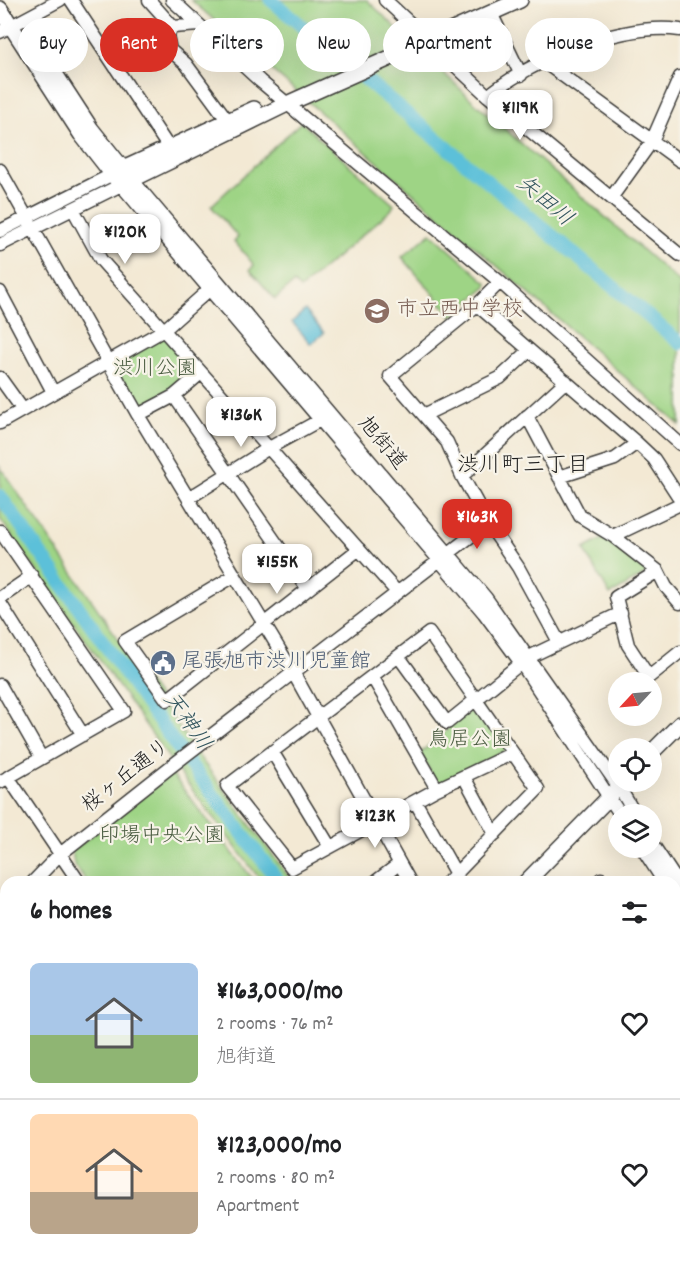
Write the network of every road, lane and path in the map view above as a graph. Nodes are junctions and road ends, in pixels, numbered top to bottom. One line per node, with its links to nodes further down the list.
1 (5, 0): 16 (main road)
2 (60, 0): 16 (street)
3 (71, 0): 31 (street)
4 (149, 0): 11 (street)
5 (172, 0): 12 (street)
6 (385, 0): 13 (street)
7 (500, 0): 14 (main road)
8 (520, 0): 10 (main road)
9 (0, 9): 16 (main road)
10 (491, 13): 15 (main road); 25 (street)
11 (165, 18)
12 (191, 18)
13 (400, 18)
14 (463, 18)
15 (477, 18)
16 (10, 27): 34 (main road)
17 (680, 30): 18 (street)
18 (614, 37)
19 (383, 56): 28 (main road)
20 (178, 57): 29 (street)
21 (258, 72): 28 (street)
22 (459, 72): 27 (street)
23 (526, 72): 25 (street)
24 (558, 72): 30 (street)
25 (521, 75): 27 (street)
26 (680, 77): 30 (street)
27 (489, 96): 35 (street)
28 (291, 98): 29 (main road); 34 (main road); 41 (street)
29 (228, 121): 31 (main road)
30 (652, 141): 32 (street); 35 (street)
31 (169, 148): 34 (main road)
32 (680, 161)
33 (0, 170): 37 (street)
34 (122, 177): 36 (street); 37 (street); 42 (street, 旭街道); 72 (street, 旭街道)
35 (611, 198): 40 (street)
36 (73, 209): 37 (street); 45 (street)
37 (29, 223): 38 (street); 39 (street); 47 (street)
38 (0, 231)
39 (0, 244)
40 (680, 255)
41 (500, 282): 44 (street); 60 (street)
42 (211, 288): 45 (street); 57 (street, 旭街道)
43 (0, 292): 51 (street)
44 (477, 304): 46 (street); 55 (street)
45 (164, 330): 47 (street); 48 (street)
46 (529, 351): 50 (street); 55 (street)
47 (107, 361): 51 (street); 54 (street)
48 (201, 373): 52 (street); 61 (street)
49 (0, 378): 53 (street)
50 (566, 381): 56 (street); 59 (street)
51 (53, 392): 53 (street)
52 (174, 396): 54 (street); 62 (street)
53 (23, 410): 58 (street)
54 (138, 415): 65 (street)
55 (424, 415): 63 (street)
56 (527, 416): 63 (street); 64 (street)
57 (322, 419): 61 (street); 72 (street, 旭街道)
58 (0, 423)
59 (637, 443): 64 (street); 66 (street)
60 (680, 444)
61 (269, 448): 62 (street); 71 (street)
62 (229, 474): 65 (street); 76 (street)
63 (462, 476): 68 (street)
64 (559, 477): 70 (street)
65 (189, 498): 75 (street)
66 (680, 499)
67 (680, 504): 70 (street)
68 (488, 523): 72 (street, 桜ヶ丘通り); 83 (street)
69 (0, 531): 74 (street)
70 (613, 536): 73 (street)
71 (359, 549): 76 (street); 77 (street)
72 (443, 556): 77 (street, 桜ヶ丘通り); 86 (street, 旭街道)
73 (658, 571): 80 (street); 81 (street)
74 (32, 576): 78 (street); 93 (street)
75 (234, 576): 82 (street); 82 (street)
76 (308, 590): 82 (street)
77 (396, 591): 87 (street, 桜ヶ丘通り)
78 (0, 598)
79 (0, 603): 93 (street)
80 (680, 603)
81 (621, 613): 83 (street); 84 (street)
82 (264, 624): 87 (street)
83 (559, 642): 86 (street)
84 (680, 652)
85 (399, 657): 88 (street); 90 (street); 90 (street)
86 (525, 660): 90 (street); 98 (street, 旭街道)
87 (293, 672): 91 (street); 107 (street, 桜ヶ丘通り)
88 (373, 678): 91 (street); 101 (street)
89 (0, 685): 97 (street)
90 (478, 700): 96 (street)
91 (318, 719): 95 (street); 104 (street)
92 (680, 724): 94 (main road)
93 (83, 735): 97 (street)
94 (662, 742)
95 (273, 753): 106 (street); 106 (street)
96 (513, 753): 99 (street); 105 (street)
97 (41, 757): 100 (street)
98 (608, 775)
99 (464, 777): 101 (street); 105 (street)
100 (4, 779): 107 (street)
101 (436, 789): 103 (street)
102 (615, 792): 117 (main road)
103 (415, 801): 104 (street); 115 (street)
104 (378, 821): 106 (street); 110 (street)
105 (495, 834): 116 (street)
106 (330, 847)
107 (59, 855): 111 (street, 桜ヶ丘通り); 112 (street)
108 (648, 858): 118 (street)
109 (662, 858): 119 (street)
110 (399, 864): 113 (street); 114 (street)
111 (39, 876)
112 (75, 876)
113 (383, 876)
114 (406, 876)
115 (451, 876)
116 (454, 876)
117 (532, 876)
118 (660, 876)
119 (673, 876)

